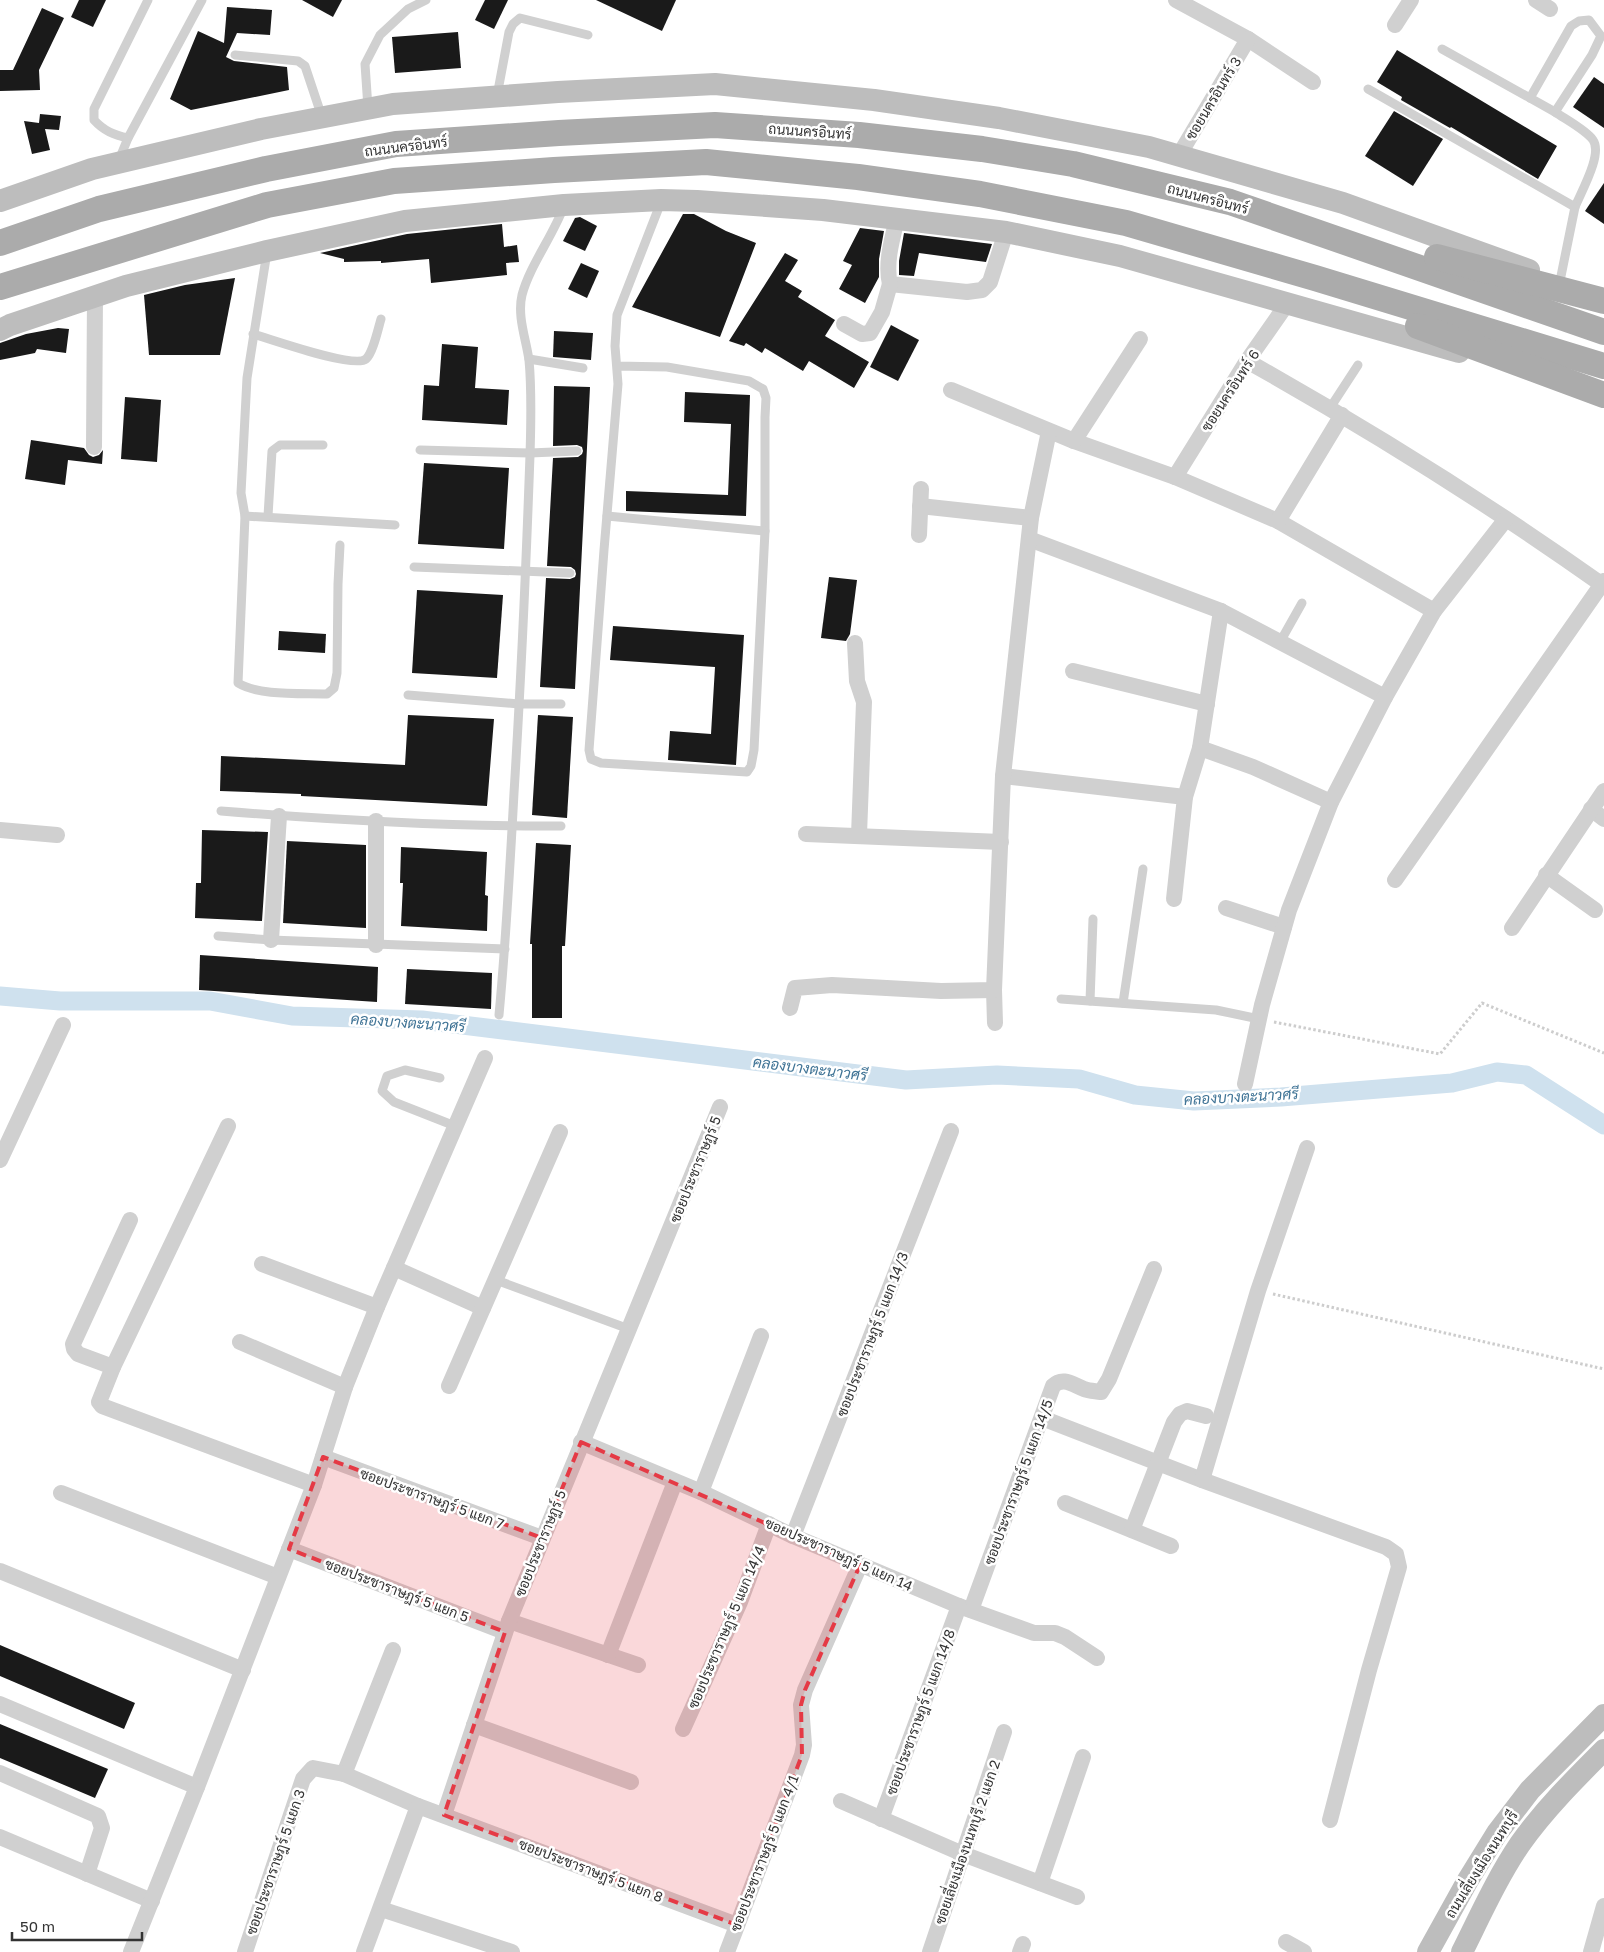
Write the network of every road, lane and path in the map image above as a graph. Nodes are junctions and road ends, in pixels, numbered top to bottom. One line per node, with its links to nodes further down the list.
1 (148, 0): 20 (lane)
2 (202, 0): 20 (lane)
3 (426, 0): 17 (lane)
4 (1176, 0): 10 (street)
5 (1411, 0): 8 (street)
6 (1536, 0): 7 (street)
7 (1550, 9)
8 (1395, 25)
9 (588, 36): 15 (lane)
10 (1248, 39): 13 (street); 21 (street, ซอยนครอินทร์ 3)
11 (1442, 48): 16 (lane)
12 (235, 55): 19 (lane)
13 (1313, 82)
14 (1368, 89): 26 (lane)
15 (497, 97): 17 (main road); 21 (main road)
16 (1530, 98): 18 (lane); 18 (lane)
17 (368, 109): 19 (main road)
18 (1555, 112): 26 (lane)
19 (322, 118): 22 (main road)
20 (128, 138): 22 (lane)
21 (1178, 156): 33 (main road)
22 (118, 163): 24 (main road)
23 (661, 200): 25 (main road); 27 (main road); 49 (lane)
24 (0, 201)
25 (564, 205): 31 (main road); 46 (lane)
26 (1575, 207): 33 (lane)
27 (897, 219): 28 (main road); 34 (street)
28 (1006, 232): 34 (street); 39 (main road)
29 (1339, 240): 30 (main road, ถนนนครอินทร์); 38 (main road); 43 (main road, ถนนนครอินทร์)
30 (0, 242)
31 (267, 251): 37 (main road); 44 (lane)
32 (1315, 278): 35 (main road); 50 (main road); 53 (main road)
33 (1560, 281): 36 (main road)
34 (890, 284): 41 (street)
35 (0, 287)
36 (1604, 294)
37 (95, 295): 42 (main road); 58 (street)
38 (1604, 301)
39 (1288, 304): 47 (street, ซอยนครอินทร์ 6); 53 (main road)
40 (381, 319): 44 (lane)
41 (844, 324)
42 (0, 330)
43 (1604, 332)
44 (253, 334): 65 (lane)
45 (1140, 339): 56 (street)
46 (529, 359): 51 (lane); 61 (lane)
47 (1247, 362): 54 (street); 62 (street, ซอยนครอินทร์ 6)
48 (1358, 364): 54 (lane)
49 (617, 366): 67 (lane); 72 (lane)
50 (1604, 366)
51 (583, 368)
52 (950, 390): 55 (street)
53 (1592, 390)
54 (1336, 411): 69 (street); 70 (street)
55 (1049, 431): 56 (street); 68 (street)
56 (1074, 441): 62 (street)
57 (323, 445): 66 (lane)
58 (94, 447)
59 (420, 450): 61 (lane)
60 (577, 450): 61 (lane)
61 (530, 453): 77 (lane)
62 (1175, 476): 70 (street)
63 (921, 489): 64 (street)
64 (920, 506): 68 (street); 73 (street)
65 (246, 516): 66 (lane); 75 (lane)
66 (268, 516): 71 (lane)
67 (607, 516): 72 (lane); 72 (lane)
68 (1031, 518): 74 (street)
69 (1506, 519): 79 (street); 82 (street)
70 (1278, 521): 82 (street)
71 (396, 525)
72 (766, 531)
73 (919, 534)
74 (1028, 539): 81 (street); 92 (street)
75 (340, 545)
76 (414, 567): 77 (lane)
77 (526, 572): 78 (lane); 88 (lane)
78 (570, 573)
79 (1603, 584): 110 (street)
80 (1302, 603): 83 (lane)
81 (1221, 611): 83 (street); 90 (street)
82 (1434, 611): 87 (street)
83 (1280, 642): 87 (street)
84 (855, 643): 106 (street)
85 (1073, 671): 90 (street)
86 (408, 695): 88 (lane)
87 (1385, 697): 95 (street)
88 (519, 704): 89 (lane); 102 (lane)
89 (561, 704)
90 (1206, 704): 91 (street)
91 (1200, 748): 94 (street); 95 (street)
92 (1003, 776): 94 (street); 107 (street)
93 (1604, 791): 96 (street)
94 (1185, 796): 111 (street)
95 (1331, 802): 115 (street)
96 (1591, 809): 99 (street); 109 (street)
97 (221, 811): 98 (lane)
98 (279, 816): 100 (lane); 118 (street)
99 (1604, 819)
100 (376, 821): 102 (lane); 119 (street)
101 (561, 826): 102 (lane)
102 (512, 827): 120 (lane)
103 (0, 830): 105 (street)
104 (806, 834): 106 (street)
105 (57, 835)
106 (859, 835): 107 (street)
107 (1001, 842): 121 (street)
108 (1143, 869): 124 (lane)
109 (1546, 875): 113 (street); 116 (street)
110 (1395, 880)
111 (1174, 899)
112 (1226, 908): 115 (street)
113 (1595, 910)
114 (1093, 919): 123 (lane)
115 (1284, 927): 127 (street)
116 (1512, 928)
117 (218, 936): 118 (lane)
118 (271, 940): 119 (lane)
119 (376, 945): 120 (lane)
120 (506, 949): 126 (lane)
121 (994, 990): 125 (street); 128 (street)
122 (1061, 999): 123 (lane)
123 (1090, 1001): 124 (lane)
124 (1123, 1003): 127 (lane)
125 (790, 1008)
126 (499, 1015)
127 (1258, 1019): 130 (path); 133 (street)
128 (995, 1023)
129 (63, 1025): 140 (street)
130 (1604, 1053)
131 (485, 1058): 136 (street)
132 (440, 1078): 136 (lane)
133 (1245, 1084)
134 (720, 1107): 149 (street, ซอยประชาราษฏร์ 5)
135 (228, 1126): 152 (street)
136 (455, 1126): 143 (street)
137 (951, 1131): 169 (street, ซอยประชาราษฎร์ 5 แยก 14/3)
138 (560, 1132): 145 (street)
139 (1307, 1148): 146 (street)
140 (0, 1160)
141 (130, 1220): 152 (street)
142 (262, 1264): 147 (street)
143 (394, 1268): 147 (street); 148 (street)
144 (1154, 1269): 157 (street, ซอยประชาราษฎร์ 5 แยก 14/5)
145 (496, 1280): 148 (street); 149 (lane)
146 (1258, 1291): 153 (path); 161 (street)
147 (377, 1307): 155 (street)
148 (483, 1308): 154 (street)
149 (629, 1329): 158 (street, ซอยประชาราษฏร์ 5)
150 (761, 1336): 165 (street)
151 (240, 1342): 155 (street)
152 (113, 1367): 163 (street)
153 (1604, 1370)
154 (449, 1386)
155 (345, 1387): 159 (street)
156 (1206, 1416): 160 (street)
157 (1042, 1418): 160 (street); 176 (street, ซอยประชาราษฎร์ 5 แยก 14/5)
158 (581, 1442): 162 (street, ซอยประชาราษฎร์ 5 แยก 14); 170 (street, ซอยประชาราษฏร์ 5)
159 (323, 1457): 163 (street); 170 (street, ซอยประชาราษฎร์ 5 แยก 7)
160 (1158, 1462): 161 (street); 168 (street)
161 (1202, 1480): 198 (street)
162 (675, 1482): 165 (street, ซอยประชาราษฎร์ 5 แยก 14); 179 (street)
163 (314, 1485): 172 (street)
164 (61, 1492): 175 (street)
165 (701, 1492): 167 (street, ซอยประชาราษฎร์ 5 แยก 14)
166 (1065, 1504): 168 (street)
167 (769, 1524): 169 (street, ซอยประชาราษฎร์ 5 แยก 14); 186 (street, ซอยประชาราษฎร์ 5 แยก 14/4)
168 (1132, 1530): 171 (street)
169 (793, 1536): 173 (street, ซอยประชาราษฎร์ 5 แยก 14)
170 (542, 1538): 177 (street, ซอยประชาราษฏร์ 5)
171 (1171, 1546)
172 (289, 1549): 175 (street); 177 (street, ซอยประชาราษฎร์ 5 แยก 5)
173 (860, 1565): 176 (street, ซอยประชาราษฎร์ 5 แยก 14); 207 (street, ซอยประชาราษฎร์ 5 แยก 4/1)
174 (0, 1571): 182 (street)
175 (278, 1577): 182 (street)
176 (965, 1608): 180 (street, ซอยประชาราษฎร์ 5 แยก 14); 197 (street, ซอยประชาราษฎร์ 5 แยก 14/8)
177 (507, 1626): 179 (street, ซอยประชาราษฎร์ 5 แยก 5); 185 (street, ซอยประชาราษฏร์ 5)
178 (393, 1650): 191 (street)
179 (608, 1655): 181 (street, ซอยประชาราษฎร์ 5 แยก 5)
180 (1097, 1658)
181 (638, 1665)
182 (242, 1670): 193 (street)
183 (0, 1704): 193 (street)
184 (1604, 1715): 216 (main road, ถนนเลี่ยงเมืองนนทบุรี)
185 (474, 1725): 192 (street); 196 (street, ซอยประชาราษฏร์ 5)
186 (683, 1730)
187 (1004, 1732): 200 (street, ซอยเลี่ยงเมืองนนทบุรี 2 แยก 2)
188 (1604, 1750): 217 (main road, ถนนเลี่ยงเมืองนนทบุรี)
189 (1083, 1757): 202 (street)
190 (0, 1774): 201 (street)
191 (344, 1774): 195 (street, ซอยประชาราษฎร์ 5 แยก 3); 210 (street, ซอยประชาราษฎร์ 5 แยก 3)
192 (631, 1782)
193 (197, 1787): 204 (street)
194 (841, 1802): 197 (street)
195 (418, 1806): 196 (street); 206 (street)
196 (444, 1815): 207 (street, ซอยประชาราษฎร์ 5 แยก 8)
197 (881, 1819): 200 (street)
198 (1330, 1820)
199 (0, 1838): 201 (street)
200 (963, 1854): 202 (street); 214 (street, ซอยเลี่ยงเมืองนนทบุรี 2 แยก 2)
201 (87, 1874): 204 (street)
202 (1040, 1883): 203 (street)
203 (1077, 1897)
204 (152, 1902): 209 (street)
205 (1604, 1906): 218 (street)
206 (381, 1909): 211 (street); 212 (street)
207 (737, 1925): 213 (street, ซอยประชาราษฎร์ 5 แยก 4/1)
208 (1286, 1942): 215 (street)
209 (131, 1952)
210 (245, 1952)
211 (364, 1952)
212 (512, 1952)
213 (727, 1952)
214 (930, 1952)
215 (1304, 1952)
216 (1428, 1952)
217 (1462, 1952)
218 (1591, 1952)

